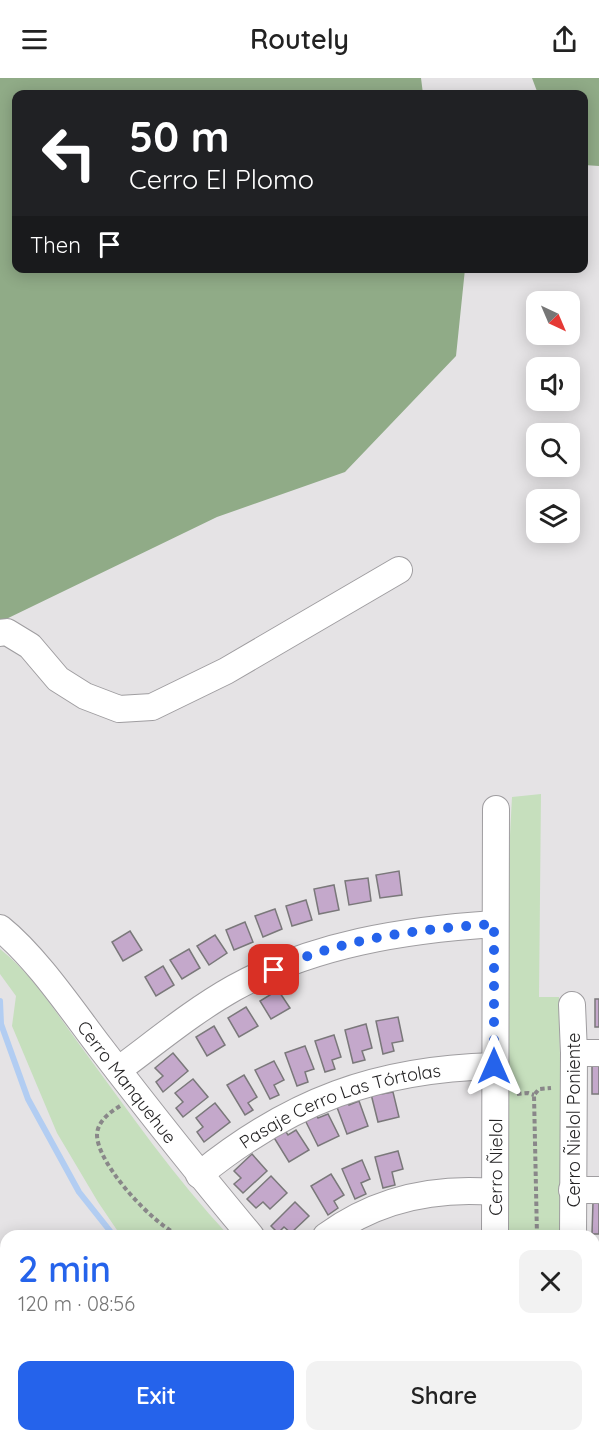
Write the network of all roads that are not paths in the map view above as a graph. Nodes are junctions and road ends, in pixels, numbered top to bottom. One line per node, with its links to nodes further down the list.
1 (399, 570): 2 (street)
2 (0, 633)
3 (495, 809): 4 (street, Cerro Ñielol)
4 (494, 924): 9 (street, Cerro Ñielol); 10 (street)
5 (0, 928): 10 (street, Cerro Manquehue)
6 (572, 1005): 7 (street, Cerro Ñielol Poniente)
7 (574, 1053): 8 (street); 12 (street, Cerro Ñielol Poniente)
8 (599, 1053)
9 (494, 1066): 11 (street, Pasaje Cerro Las Tórtolas); 14 (street, Cerro Ñielol)
10 (118, 1070): 11 (street, Cerro Manquehue)
11 (199, 1175): 15 (street, Cerro Manquehue)
12 (573, 1190): 13 (street); 18 (street, Cerro Ñielol Poniente)
13 (599, 1190)
14 (494, 1192): 16 (street); 17 (street, Cerro Ñielol)
15 (246, 1230)
16 (336, 1230)
17 (495, 1230)
18 (573, 1230)

